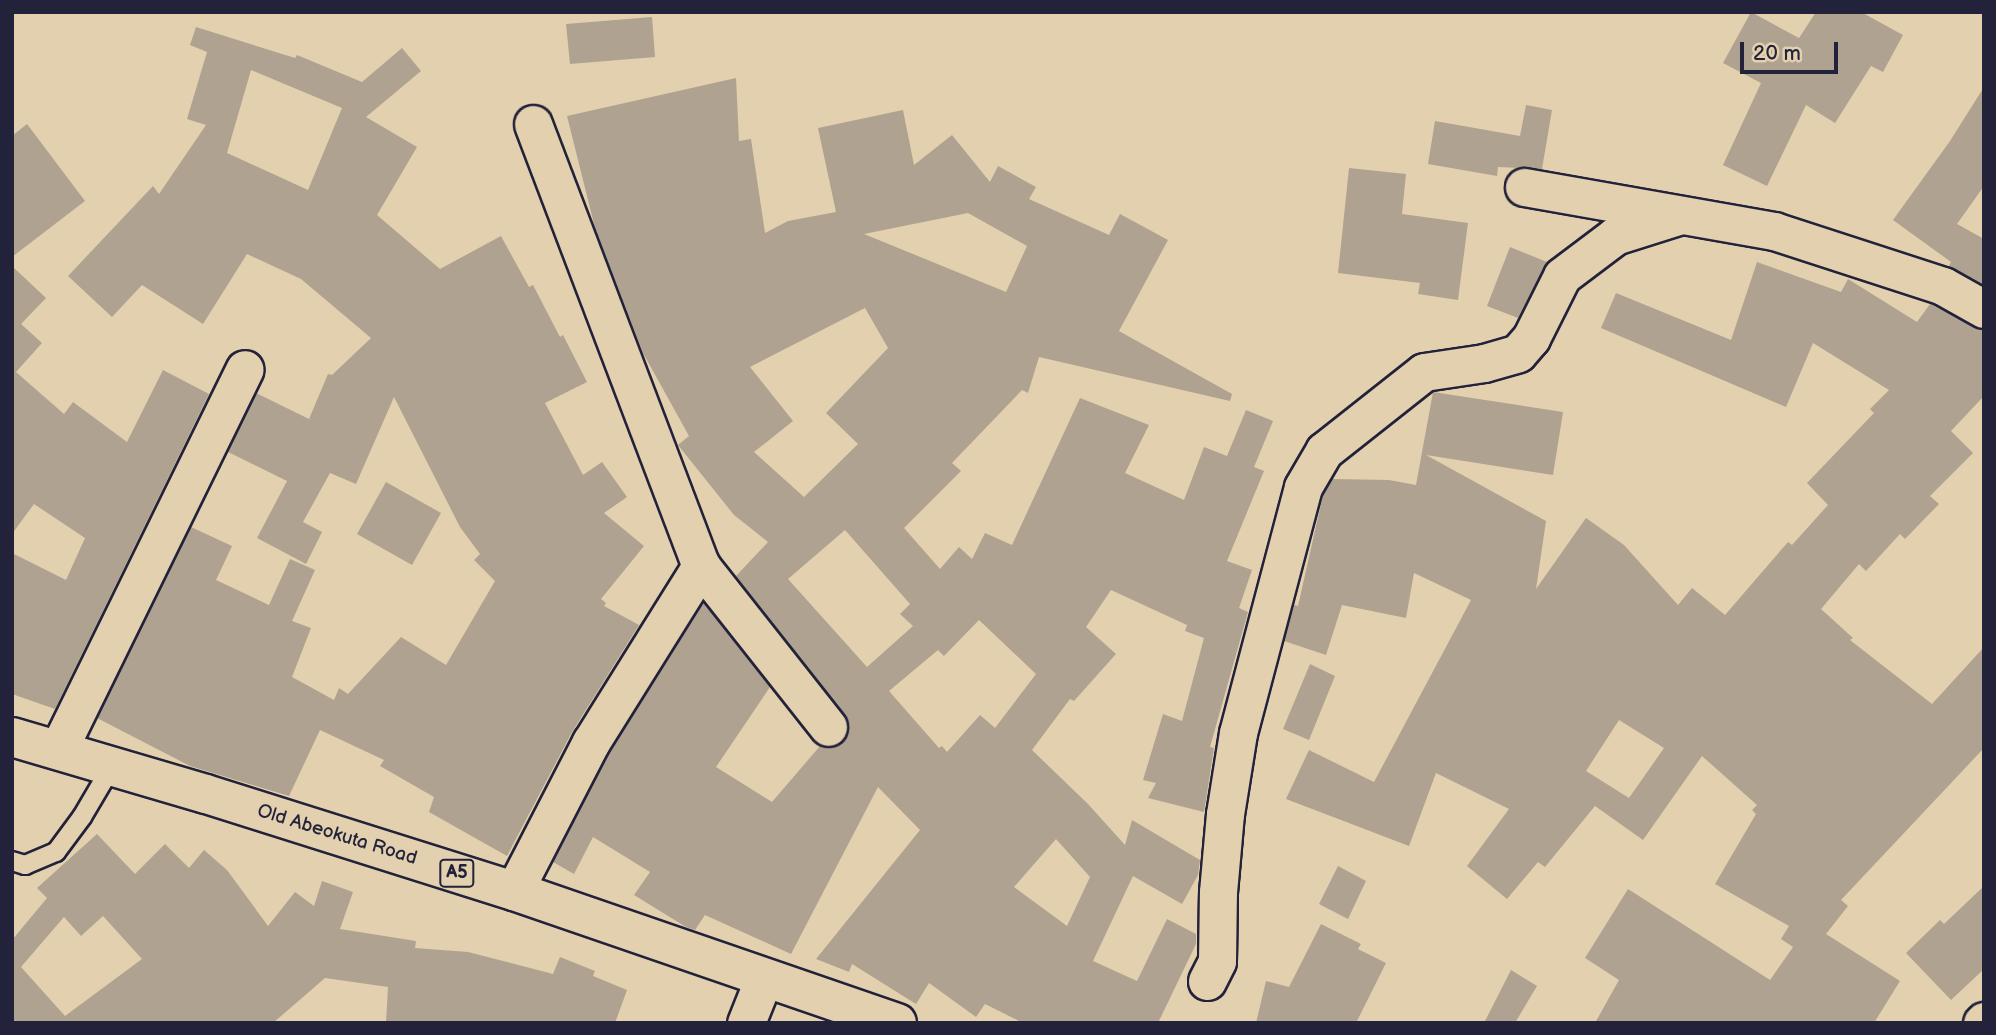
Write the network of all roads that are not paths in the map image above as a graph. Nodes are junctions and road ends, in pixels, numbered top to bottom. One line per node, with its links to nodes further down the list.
1 (533, 124): 6 (street)
2 (1524, 187): 3 (street)
3 (1681, 215): 4 (street); 14 (street)
4 (1984, 309)
5 (245, 369): 9 (street)
6 (701, 566): 7 (street); 12 (street)
7 (828, 727)
8 (12, 737): 9 (highway, Old Abeokuta Road / A5)
9 (58, 750): 10 (highway, Old Abeokuta Road / A5)
10 (112, 766): 11 (lane); 12 (highway, Old Abeokuta Road / A5)
11 (12, 861)
12 (514, 891): 13 (highway, Old Abeokuta Road / A5)
13 (764, 978): 15 (street); 16 (highway, Old Abeokuta Road / A5)
14 (1207, 981)
15 (746, 1023)
16 (897, 1023)

